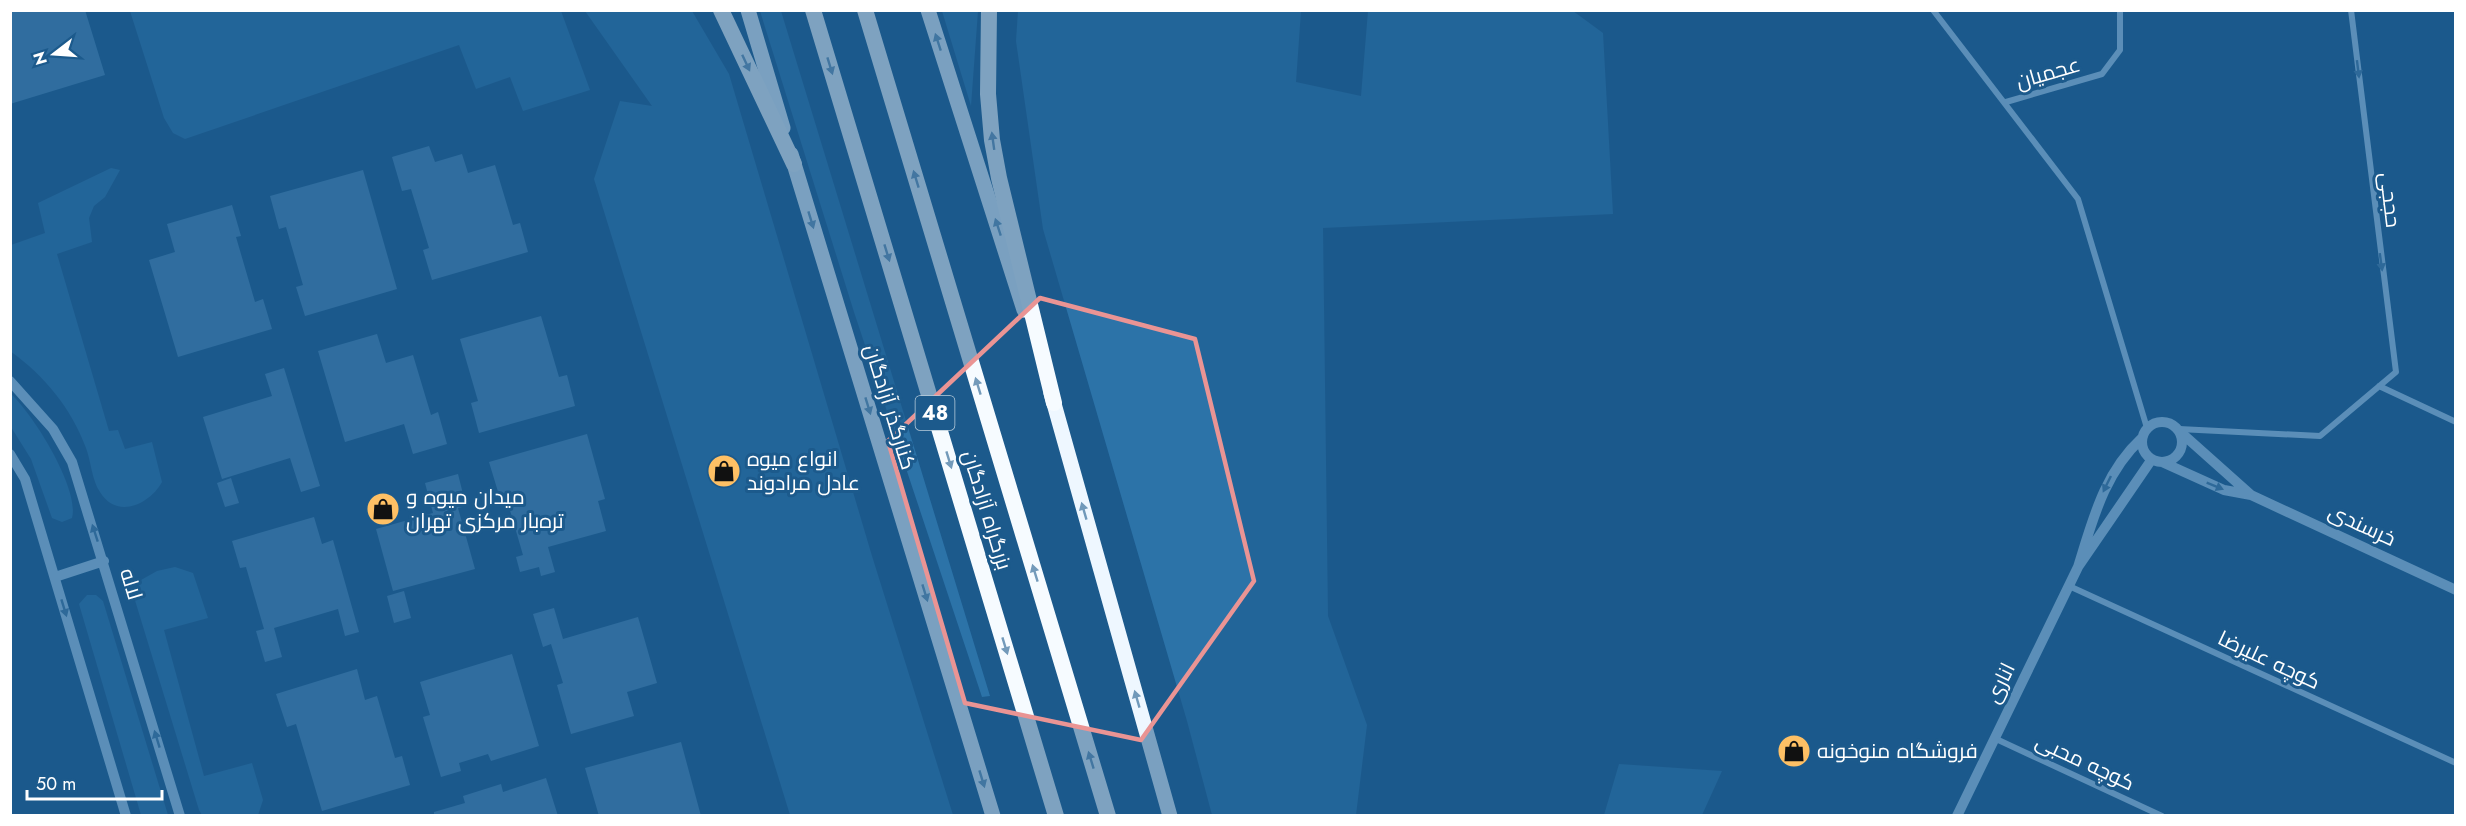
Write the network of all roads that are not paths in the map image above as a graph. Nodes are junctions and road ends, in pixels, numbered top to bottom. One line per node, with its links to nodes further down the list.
1 (721, 10): 11 (highway, one-way to 11)
2 (747, 10): 11 (main road, کنارگذر آزادگان)
3 (813, 10): 31 (highway, بزرگراه آزادگان / 48, one-way to 31)
4 (865, 10): 32 (highway, بزرگراه آزادگان / 48, one-way to 4)
5 (928, 10): 14 (main road, one-way to 5)
6 (989, 10): 14 (highway, one-way to 6)
7 (1933, 10): 10 (street)
8 (2120, 10): 10 (street, عجمیان)
9 (2351, 10): 13 (street, حججی, one-way to 13)
10 (2006, 102): 17 (street)
11 (794, 164): 30 (main road, کنارگذر آزادگان, one-way to 30)
12 (10, 381): 21 (street, لاله, one-way to 12)
13 (2379, 386): 15 (street); 16 (street)
14 (1054, 403): 33 (main road, one-way to 14)
15 (2456, 422)
16 (2177, 429): 17 (street); 19 (street); 20 (street)
17 (2145, 433): 19 (street); 22 (street, اناری, one-way to 22)
18 (10, 454): 23 (street)
19 (2157, 461): 20 (street, one-way to 20); 22 (street, اناری)
20 (2251, 495): 25 (street, خرسندی)
21 (104, 561): 23 (street); 29 (street, لاله, one-way to 21)
22 (2078, 567): 24 (street, اناری)
23 (55, 577): 28 (street, one-way to 28)
24 (2069, 586): 26 (street, اناری); 27 (street, کوچه علیرضا)
25 (2456, 590)
26 (1994, 738): 34 (street, اناری); 35 (street, کوچه محبی)
27 (2456, 763)
28 (126, 816)
29 (180, 816)
30 (993, 816)
31 (1056, 816)
32 (1108, 816)
33 (1170, 816)
34 (1957, 816)
35 (2162, 816)

